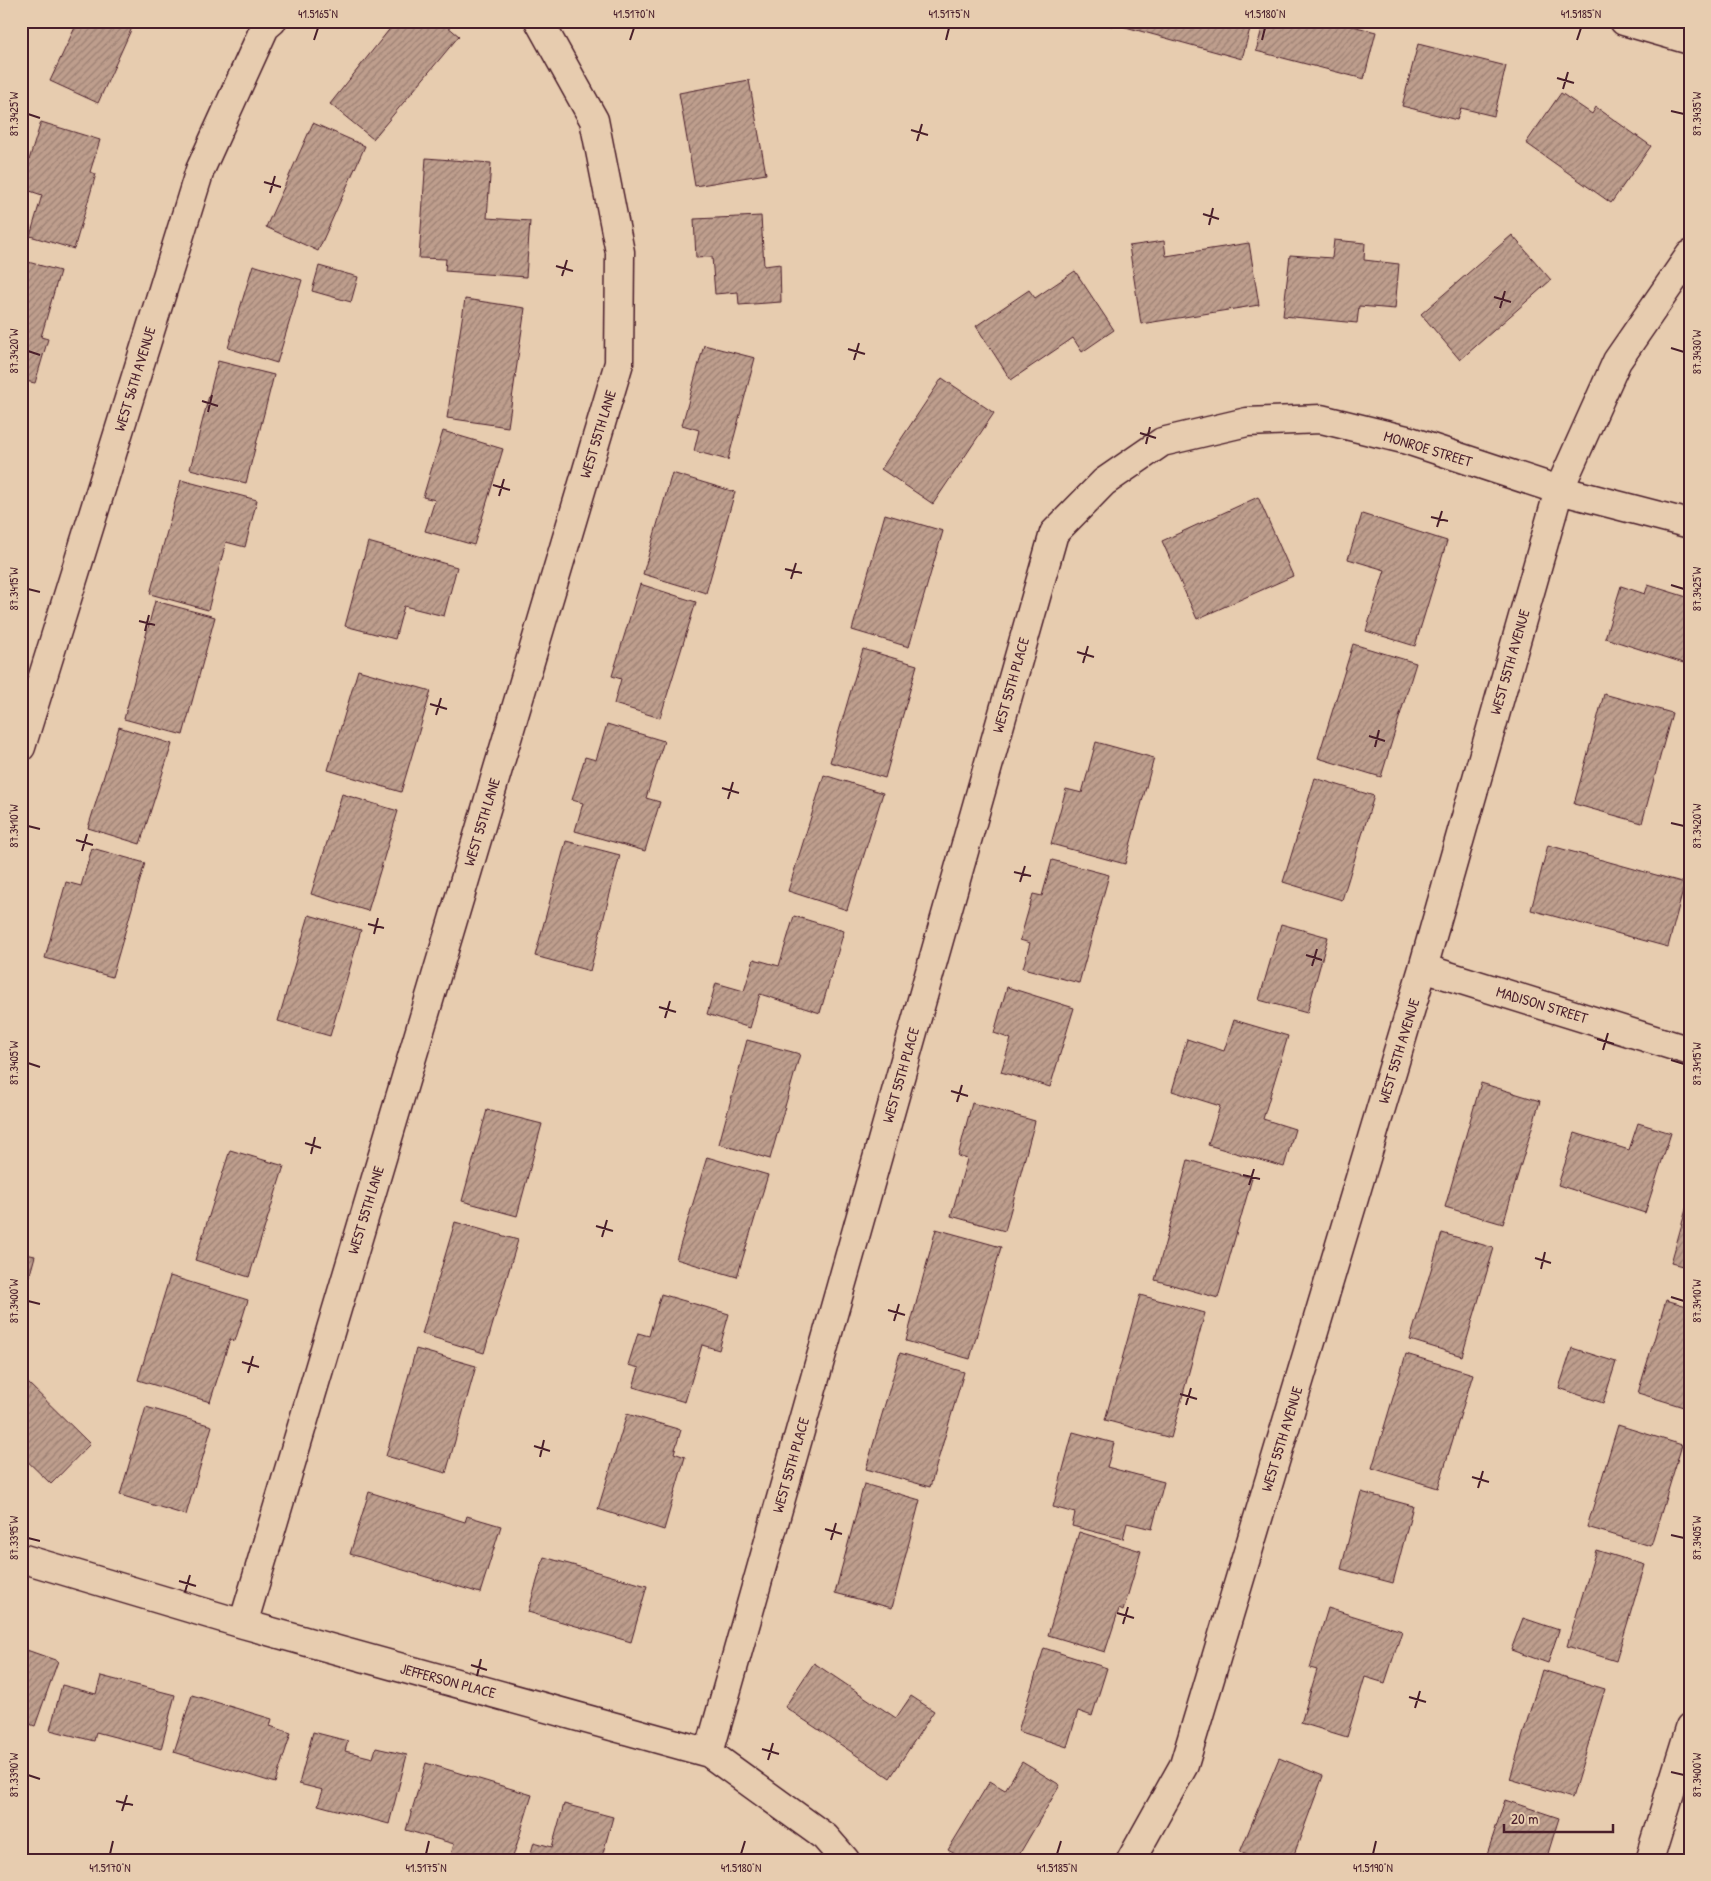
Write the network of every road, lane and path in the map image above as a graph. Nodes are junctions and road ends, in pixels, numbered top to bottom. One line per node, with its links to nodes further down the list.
1 (272, 21): 9 (street, WEST 56TH AVENUE)
2 (539, 21): 13 (street, WEST 55TH LANE)
3 (1624, 21): 4 (street)
4 (1690, 40)
5 (1690, 255): 7 (street, WEST 55TH AVENUE)
6 (1162, 442): 7 (street, MONROE STREET); 15 (street, WEST 55TH PLACE)
7 (1559, 490): 8 (street, MONROE STREET); 10 (street, WEST 55TH AVENUE)
8 (1690, 524)
9 (21, 747)
10 (1424, 968): 11 (street, MADISON STREET); 17 (street, WEST 55TH AVENUE)
11 (1690, 1051)
12 (21, 1558): 13 (street, JEFFERSON PLACE)
13 (243, 1624): 15 (street, JEFFERSON PLACE)
14 (1690, 1728): 18 (street)
15 (709, 1753): 16 (street, JEFFERSON PLACE)
16 (846, 1860)
17 (1132, 1860)
18 (1649, 1860)

